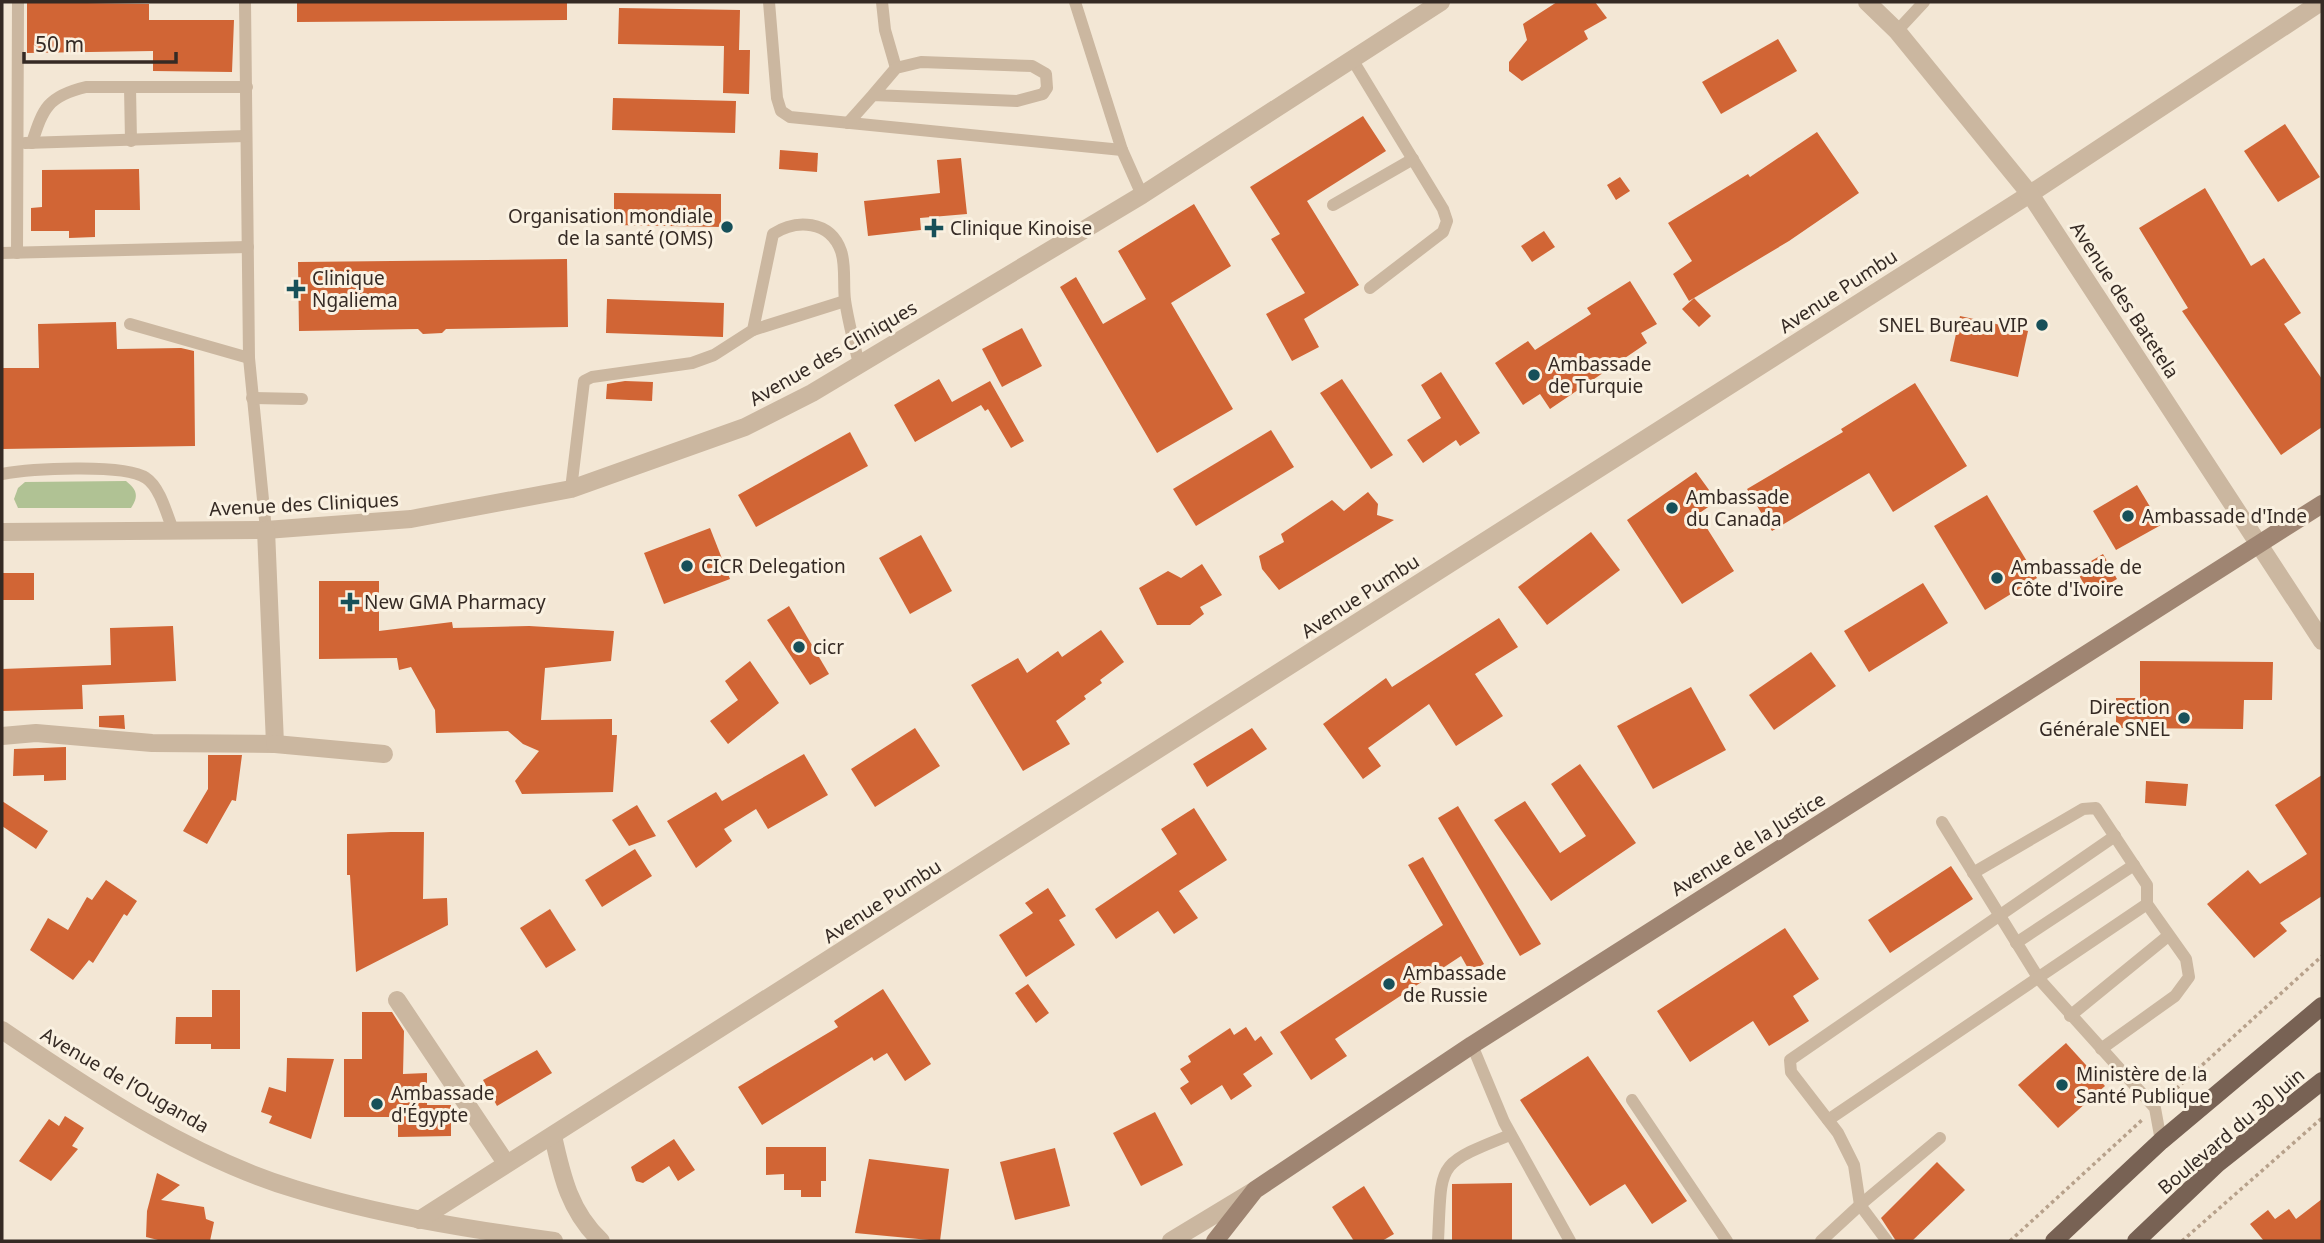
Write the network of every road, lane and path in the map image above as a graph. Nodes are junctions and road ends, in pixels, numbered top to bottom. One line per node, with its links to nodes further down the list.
1 (18, 2): 19 (lane)
2 (245, 2): 14 (lane)
3 (769, 2): 16 (lane)
4 (882, 2): 12 (lane)
5 (1075, 2): 21 (lane)
6 (1441, 2): 11 (street, Avenue des Cliniques)
7 (1867, 2): 10 (street, Avenue des Batetela)
8 (1924, 2): 10 (lane)
9 (2321, 2): 23 (street, Avenue Pumbu)
10 (1898, 31): 23 (street, Avenue des Batetela)
11 (1352, 59): 22 (lane); 24 (street, Avenue des Cliniques)
12 (896, 68): 15 (lane); 15 (lane)
13 (130, 87): 14 (lane); 18 (lane); 20 (lane)
14 (247, 87): 17 (lane)
15 (873, 95): 16 (lane)
16 (848, 123): 21 (lane)
17 (246, 136): 18 (lane); 26 (lane)
18 (131, 141): 20 (lane)
19 (17, 143): 20 (lane); 28 (lane)
20 (33, 143)
21 (1122, 150): 24 (lane)
22 (1413, 159): 25 (lane); 29 (lane)
23 (2030, 194): 43 (street, Avenue des Batetela); 68 (street, Avenue Pumbu)
24 (1142, 195): 34 (street, Avenue des Cliniques)
25 (1333, 205)
26 (247, 247): 28 (lane); 33 (lane)
27 (2, 253): 28 (lane)
28 (17, 253)
29 (1370, 288)
30 (845, 301): 32 (lane); 32 (lane); 34 (lane)
31 (130, 324): 33 (lane)
32 (754, 330): 38 (lane)
33 (249, 358): 35 (lane)
34 (859, 364): 38 (street, Avenue des Cliniques)
35 (252, 398): 36 (lane); 41 (lane)
36 (302, 399)
37 (2, 474): 40 (lane)
38 (571, 489): 41 (street, Avenue des Cliniques)
39 (2322, 504): 43 (main road, Avenue de la Justice)
40 (173, 530): 41 (street, Avenue des Cliniques); 42 (street, Avenue des Cliniques)
41 (266, 530): 46 (street)
42 (2, 532)
43 (2260, 544): 44 (street, Avenue des Batetela); 61 (main road, Avenue de la Justice)
44 (2322, 641)
45 (2, 736): 46 (street)
46 (275, 744): 47 (street)
47 (384, 754)
48 (1942, 822): 51 (lane)
49 (2115, 836): 50 (lane); 51 (lane); 53 (lane)
50 (2134, 865): 52 (lane); 55 (lane)
51 (1973, 873): 53 (lane)
52 (2147, 904): 54 (lane); 56 (lane)
53 (1998, 914): 55 (lane); 66 (lane)
54 (2168, 936): 59 (lane); 62 (lane)
55 (2016, 943): 56 (lane)
56 (2039, 979): 59 (lane); 66 (lane)
57 (397, 1000): 71 (street)
58 (2322, 1006): 70 (main road, Boulevard du 30 Juin)
59 (2070, 1016): 62 (lane)
60 (2, 1030): 74 (street, Avenue de l’Ouganda)
61 (1472, 1045): 67 (lane); 72 (main road, Avenue de la Justice)
62 (2101, 1049): 70 (lane)
63 (2322, 1081): 85 (main road, Boulevard du 30 Juin)
64 (1632, 1100): 81 (lane)
65 (2322, 1118): 86 (path)
66 (1828, 1120): 73 (lane)
67 (1510, 1135): 79 (lane); 80 (lane)
68 (553, 1136): 71 (street, Avenue Pumbu); 76 (street)
69 (1941, 1138): 73 (lane)
70 (2161, 1141): 84 (main road, Boulevard du 30 Juin)
71 (506, 1163): 74 (street, Avenue Pumbu)
72 (1255, 1190): 77 (street); 78 (main road, Avenue de la Justice)
73 (1860, 1205): 82 (lane); 83 (lane)
74 (419, 1220): 75 (street, Avenue de l’Ouganda)
75 (547, 1241)
76 (601, 1241)
77 (1171, 1241)
78 (1215, 1241)
79 (1438, 1241)
80 (1570, 1241)
81 (1727, 1241)
82 (1821, 1241)
83 (1887, 1241)
84 (2054, 1241)
85 (2136, 1241)
86 (2182, 1241)

